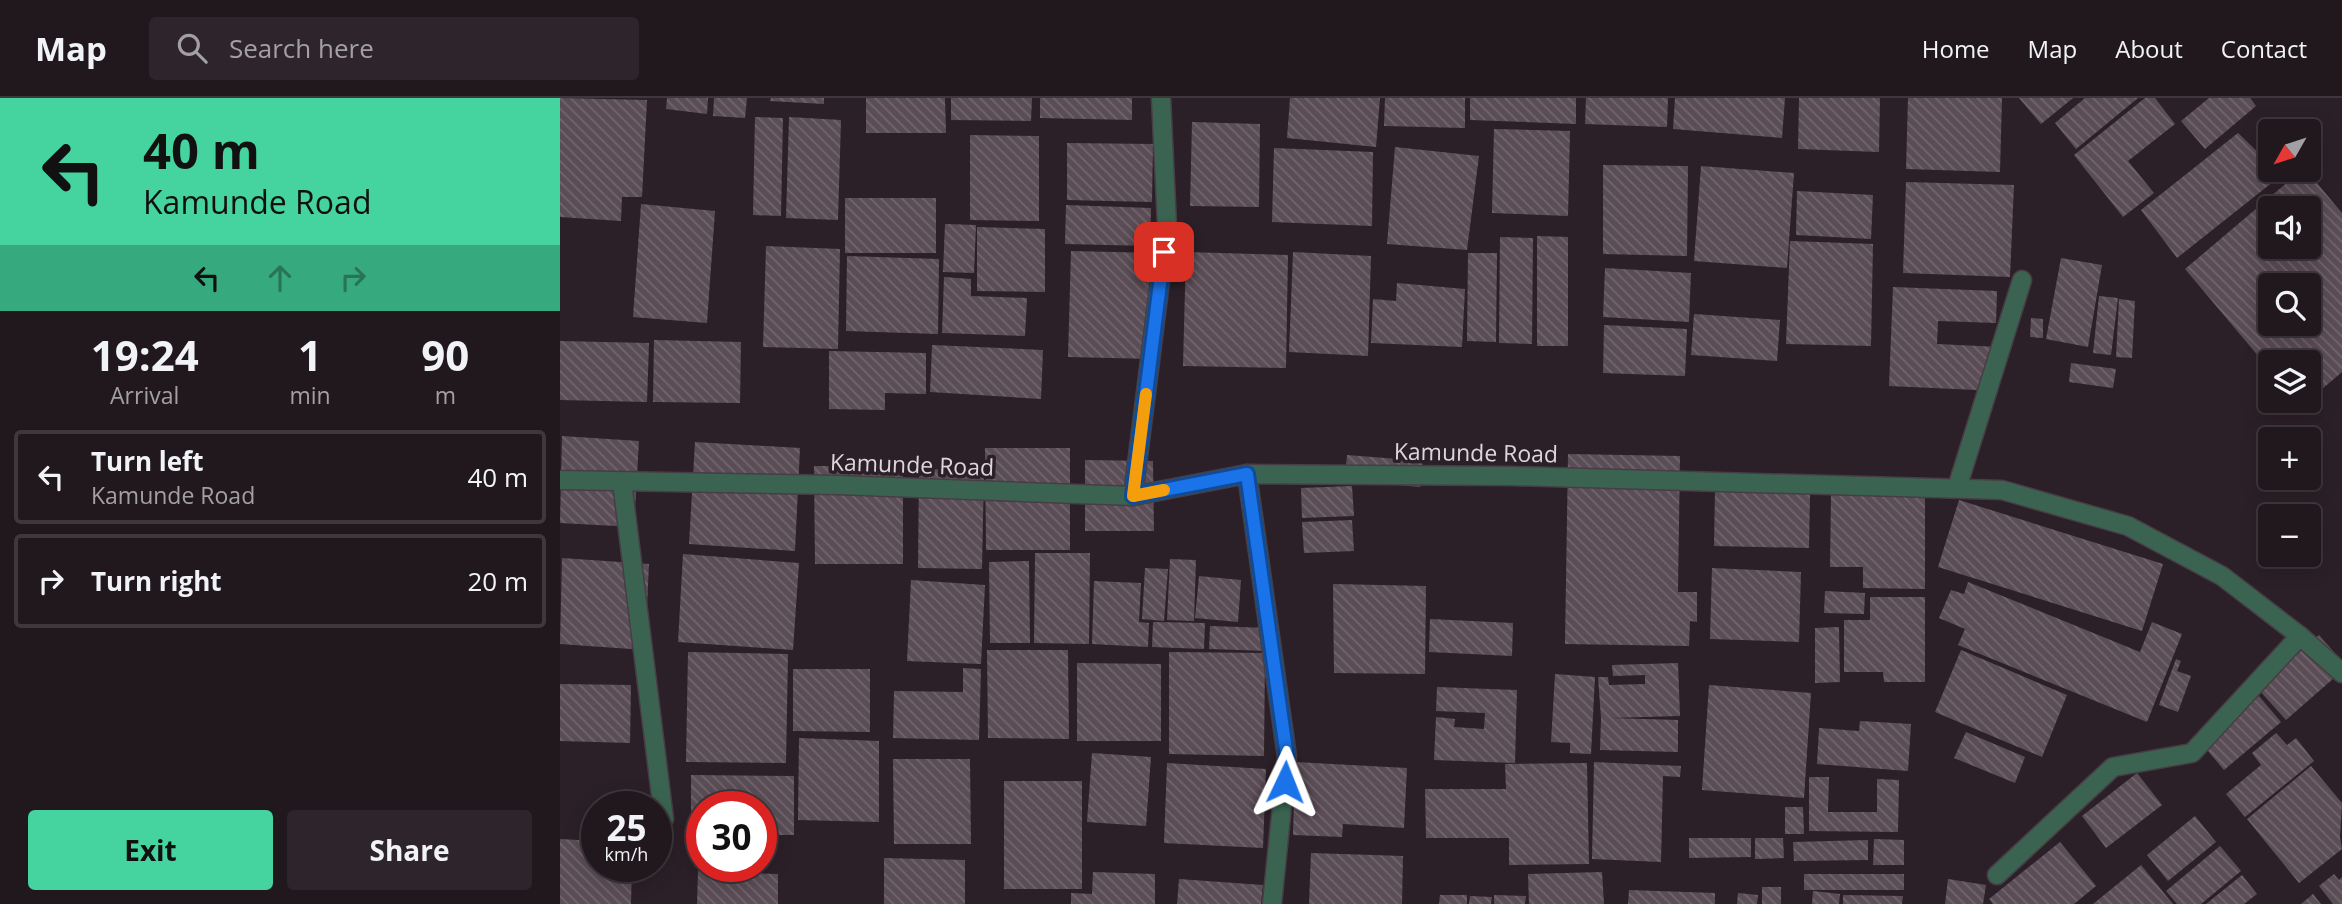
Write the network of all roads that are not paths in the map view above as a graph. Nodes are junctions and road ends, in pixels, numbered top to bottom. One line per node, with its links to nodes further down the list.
1 (1161, 98): 7 (street)
2 (2022, 280): 6 (street)
3 (1247, 474): 6 (street, Kamunde Road); 7 (street, Kamunde Road); 12 (street)
4 (560, 480): 5 (street, Kamunde Road)
5 (622, 482): 7 (street, Kamunde Road); 10 (street)
6 (1957, 488): 8 (street, Kamunde Road)
7 (1133, 496)
8 (2300, 636): 9 (street, Kamunde Road); 11 (street)
9 (2342, 673)
10 (661, 791)
11 (1997, 875)
12 (1272, 904)

